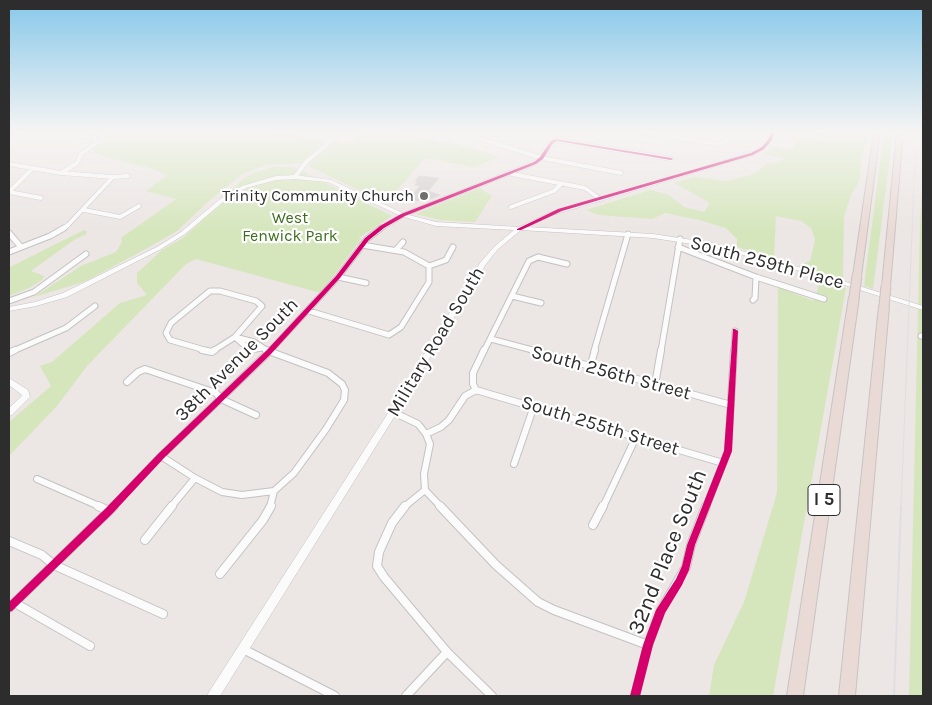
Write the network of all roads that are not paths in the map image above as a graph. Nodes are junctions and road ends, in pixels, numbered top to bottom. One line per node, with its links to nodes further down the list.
1 (13, 165): 9 (street)
2 (74, 165): 10 (street)
3 (304, 165): 14 (street)
4 (528, 165): 12 (street, 38th Avenue South)
5 (579, 165): 11 (street)
6 (715, 165): 19 (main road, Military Road South)
7 (873, 165): 96 (highway, I 5, bridge)
8 (897, 165): 97 (highway, I 5, bridge)
9 (32, 169): 10 (street); 17 (street)
10 (61, 173): 15 (street)
11 (622, 173)
12 (510, 174): 16 (street); 23 (street, 38th Avenue South)
13 (128, 176): 15 (street)
14 (295, 176): 23 (main road, South 259th Place); 52 (main road, South 259th Place)
15 (113, 177): 22 (street)
16 (561, 184): 19 (street); 21 (street)
17 (9, 192): 18 (street)
18 (41, 198)
19 (600, 199): 24 (main road, Military Road South)
20 (139, 206): 22 (street)
21 (511, 207)
22 (84, 210): 34 (street)
23 (403, 215): 25 (main road, South 259th Place); 33 (street, 38th Avenue South)
24 (541, 217): 26 (main road, Military Road South); 27 (main road)
25 (488, 227): 26 (main road, South 259th Place); 32 (main road)
26 (519, 229): 27 (main road, South 259th Place); 32 (main road, Military Road South)
27 (564, 231): 29 (main road, South 259th Place)
28 (9, 232): 34 (street)
29 (628, 234): 30 (main road, South 259th Place); 59 (street)
30 (680, 239): 36 (street); 51 (main road, South 259th Place)
31 (403, 242): 37 (street)
32 (500, 243): 67 (main road, Military Road South)
33 (362, 245): 37 (street); 43 (street, 38th Avenue South)
34 (21, 247): 38 (street)
35 (453, 247): 41 (street)
36 (678, 247): 42 (street); 62 (street)
37 (396, 250): 41 (street)
38 (9, 252)
39 (86, 254): 48 (street)
40 (568, 264): 45 (street)
41 (428, 266): 53 (street)
42 (756, 276): 46 (street); 47 (street)
43 (338, 278): 44 (street); 53 (street, 38th Avenue South)
44 (366, 283)
45 (512, 296): 49 (street); 56 (street)
46 (824, 299)
47 (753, 300)
48 (9, 301)
49 (541, 303)
50 (95, 306): 58 (street)
51 (923, 308)
52 (9, 309)
53 (309, 311): 57 (street, 38th Avenue South)
54 (735, 331): 65 (street, 32nd Place South)
55 (235, 337): 55 (street); 57 (street)
56 (491, 339): 59 (street, South 256th Street); 63 (street)
57 (269, 352): 64 (street, 38th Avenue South); 78 (street)
58 (9, 353)
59 (590, 367): 62 (street, South 256th Street)
60 (9, 381): 68 (main road)
61 (127, 382): 64 (street)
62 (655, 385): 65 (street, South 256th Street)
63 (476, 390): 66 (street, South 255th Street); 70 (street)
64 (221, 399): 69 (street); 72 (street, 38th Avenue South)
65 (731, 405): 73 (street, 32nd Place South)
66 (534, 406): 71 (street, South 255th Street); 74 (street)
67 (393, 412): 70 (street); 89 (main road, Military Road South)
68 (9, 414)
69 (256, 415)
70 (426, 434): 77 (street)
71 (636, 436): 73 (street, South 255th Street); 80 (street)
72 (161, 456): 75 (street); 79 (street, 38th Avenue South)
73 (723, 463): 87 (street, 32nd Place South)
74 (514, 464)
75 (195, 478): 78 (street); 81 (street)
76 (38, 479): 79 (street)
77 (425, 490): 87 (street); 90 (street)
78 (274, 491): 84 (street)
79 (109, 511): 83 (street, 38th Avenue South)
80 (593, 525)
81 (145, 540)
82 (9, 541): 83 (street)
83 (54, 565): 85 (street, 38th Avenue South); 86 (street)
84 (220, 574)
85 (12, 606): 88 (street)
86 (162, 614)
87 (648, 645): 95 (street, 32nd Place South)
88 (90, 646)
89 (243, 649): 91 (main road, Military Road South); 92 (street)
90 (447, 652): 93 (street); 94 (street)
91 (213, 696)
92 (335, 696)
93 (406, 696)
94 (492, 696)
95 (635, 696)
96 (796, 696)
97 (847, 696)

